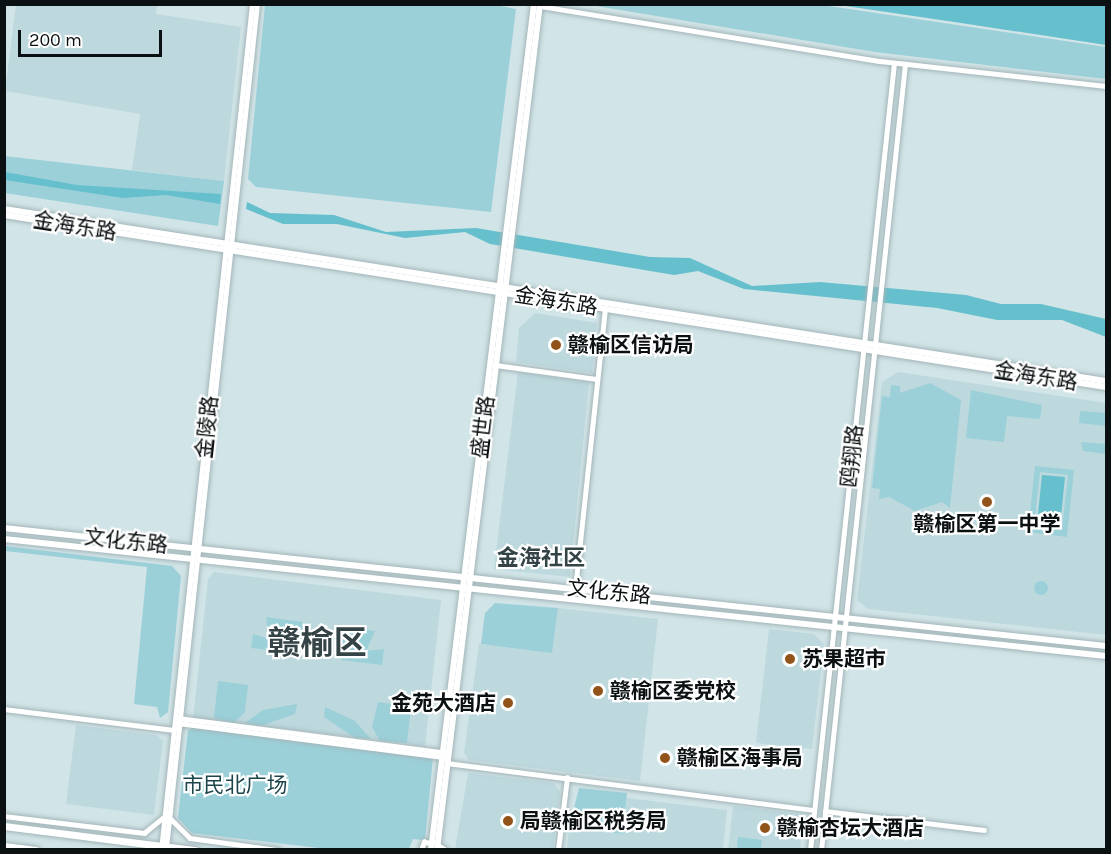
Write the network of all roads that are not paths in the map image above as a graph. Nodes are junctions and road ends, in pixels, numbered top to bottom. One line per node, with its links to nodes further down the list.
1 (252, 4): 9 (street, 金陵路)
2 (257, 4): 9 (street, 金陵路)
3 (538, 5): 4 (street); 10 (main road, 盛世路)
4 (894, 63): 5 (street); 12 (street, 鸥翔路)
5 (904, 64): 6 (street); 13 (street, 鸥翔路)
6 (1107, 86)
7 (4, 209): 9 (main road, 金海东路)
8 (4, 215): 9 (main road, 金海东路)
9 (229, 247): 10 (main road, 金海东路); 20 (street, 金陵路)
10 (503, 290): 11 (main road, 金海东路); 12 (main road, 金海东路); 14 (main road, 盛世路); 22 (main road, 盛世路)
11 (605, 309): 12 (main road, 金海东路); 15 (street)
12 (864, 346): 13 (main road, 金海东路); 25 (street, 鸥翔路)
13 (874, 348): 16 (main road, 金海东路); 17 (main road, 金海东路); 26 (street, 鸥翔路)
14 (496, 365): 15 (street); 22 (main road, 盛世路)
15 (597, 380): 24 (street)
16 (1107, 381)
17 (1107, 387)
18 (4, 528): 20 (main road, 文化东路)
19 (4, 539): 21 (main road, 文化东路)
20 (196, 549): 21 (street, 金陵路); 22 (main road, 文化东路)
21 (195, 559): 23 (main road, 文化东路); 32 (street, 金陵路)
22 (468, 577): 23 (main road, 盛世路); 24 (main road, 文化东路)
23 (466, 588): 27 (main road, 文化东路); 34 (main road, 盛世路)
24 (575, 589): 25 (main road, 文化东路)
25 (835, 616): 26 (main road, 文化东路); 27 (street, 鸥翔路)
26 (845, 618): 28 (street, 鸥翔路); 29 (main road, 文化东路)
27 (834, 627): 28 (main road, 文化东路); 36 (street, 鸥翔路)
28 (844, 628): 30 (main road, 文化东路); 37 (street, 鸥翔路)
29 (1107, 646)
30 (1107, 656)
31 (4, 710): 33 (street)
32 (178, 720): 33 (street, 金陵路); 34 (street); 39 (street, 金陵路)
33 (174, 730): 39 (street, 金陵路)
34 (446, 756): 35 (street); 43 (main road, 盛世路)
35 (567, 778): 36 (street); 50 (street)
36 (814, 810): 51 (street, 鸥翔路)
37 (825, 812): 41 (street); 52 (street, 鸥翔路)
38 (4, 816): 39 (street)
39 (167, 817): 44 (street, 金陵路); 47 (street)
40 (4, 826): 44 (main road)
41 (984, 830)
42 (4, 846): 45 (main road)
43 (435, 847): 48 (street); 49 (street)
44 (164, 848): 46 (main road)
45 (36, 849)
46 (195, 849)
47 (278, 849)
48 (421, 849)
49 (446, 849)
50 (558, 849)
51 (810, 849)
52 (821, 849)

